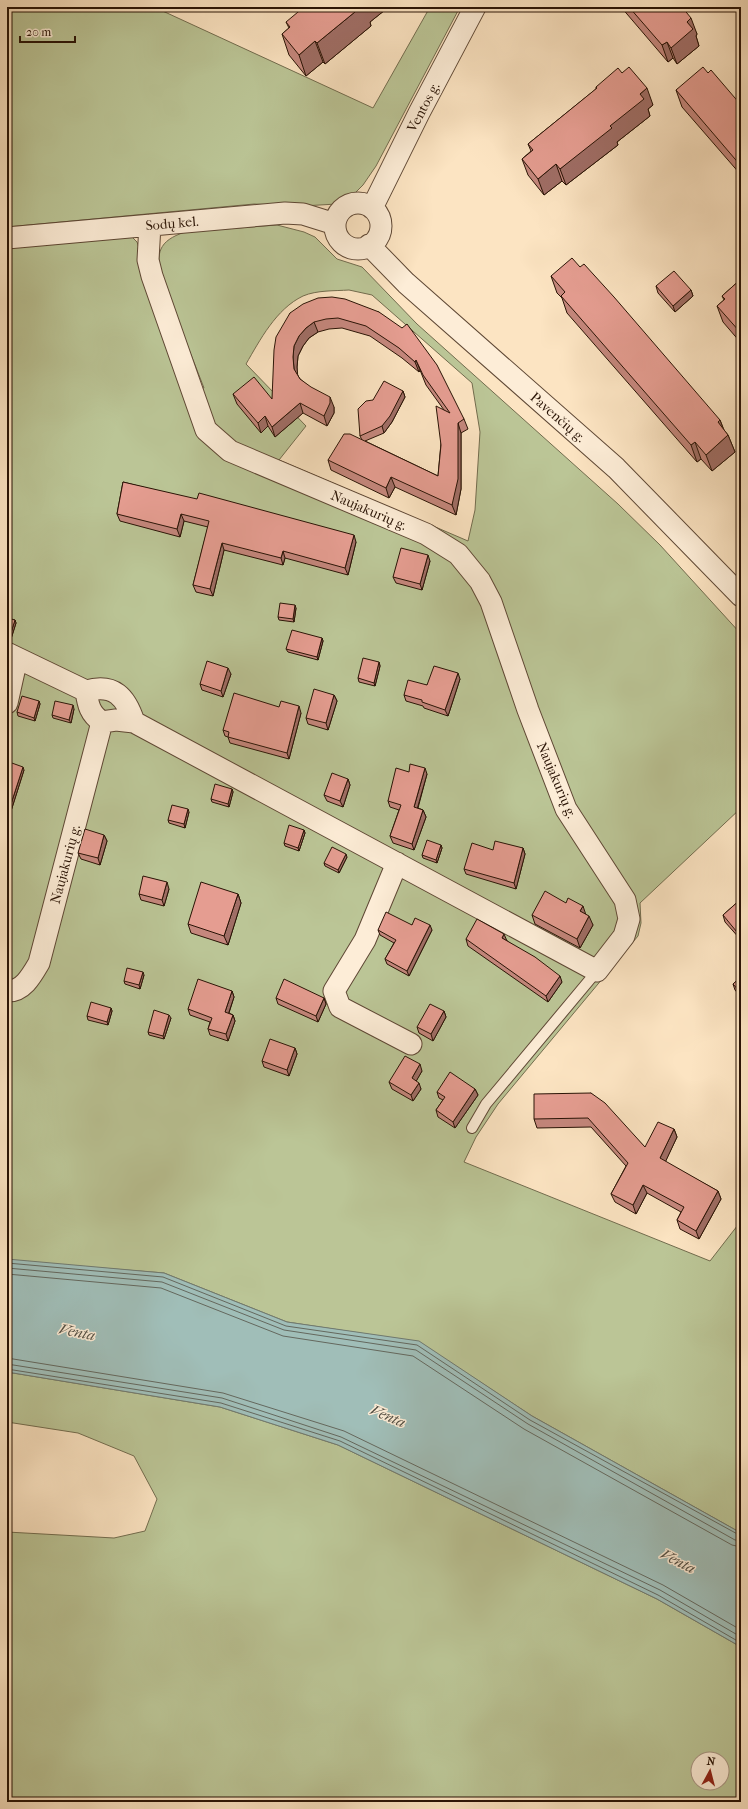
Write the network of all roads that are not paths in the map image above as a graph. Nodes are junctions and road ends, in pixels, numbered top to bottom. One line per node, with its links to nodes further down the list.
1 (476, 7): 2 (street, Ventos g.)
2 (372, 208): 3 (street); 6 (street)
3 (335, 224): 4 (street, Sodų kel.); 6 (street)
4 (150, 225): 5 (street, Sodų kel.); 14 (street, Naujakurių g.)
5 (7, 238)
6 (369, 246): 7 (street, Pavenčių g.)
7 (741, 596)
8 (12, 656): 9 (street); 10 (street)
9 (86, 691): 11 (street); 12 (street)
10 (7, 703)
11 (102, 722): 12 (street); 15 (street, Naujakurių g.)
12 (134, 722): 13 (street)
13 (397, 863): 14 (street); 16 (street)
14 (597, 971): 17 (lane)
15 (7, 991)
16 (410, 1044)
17 (472, 1128)

